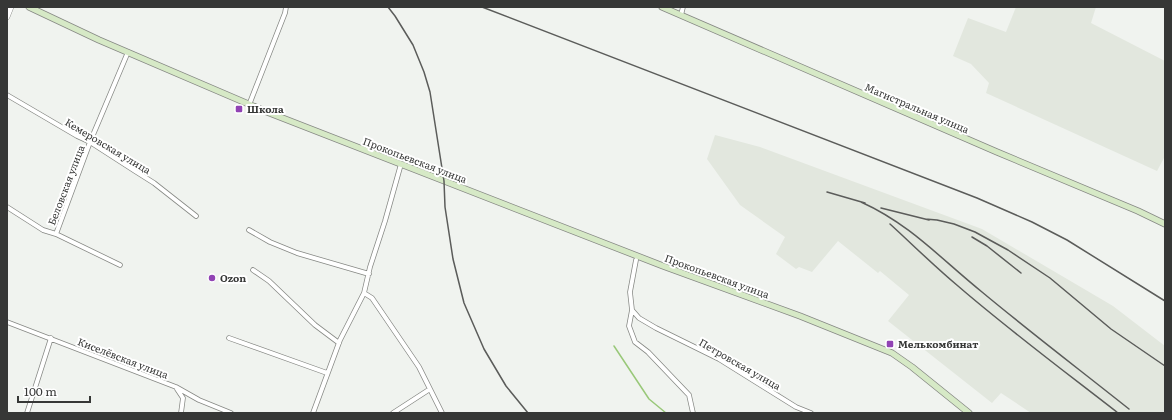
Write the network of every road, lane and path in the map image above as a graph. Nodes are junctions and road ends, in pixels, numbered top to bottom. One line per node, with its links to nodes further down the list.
1 (11, 7): 7 (street)
2 (29, 7): 8 (main road, Прокопьевская улица)
3 (286, 7): 10 (street)
4 (662, 7): 6 (main road, Магистральная улица)
5 (682, 7): 6 (street)
6 (681, 15): 15 (main road, Магистральная улица)
7 (7, 17)
8 (128, 52): 10 (main road, Прокопьевская улица); 11 (street, Беловская улица)
9 (7, 95): 11 (street, Кемеровская улица)
10 (249, 105): 12 (main road, Прокопьевская улица)
11 (90, 142): 14 (street, Кемеровская улица); 17 (street, Беловская улица)
12 (401, 164): 21 (street); 39 (main road, Прокопьевская улица)
13 (7, 207): 17 (street)
14 (196, 216)
15 (1165, 224)
16 (249, 230): 21 (street)
17 (56, 234): 19 (street)
18 (636, 260): 23 (street)
19 (120, 265)
20 (253, 270): 27 (street)
21 (369, 274): 22 (street)
22 (364, 293): 27 (street); 30 (street)
23 (632, 310): 37 (street); 38 (street, Петровская улица)
24 (7, 322): 25 (street, Киселёвская улица)
25 (51, 338): 29 (street, Киселёвская улица); 31 (street)
26 (229, 338): 28 (street)
27 (339, 343): 28 (street)
28 (327, 373): 34 (street)
29 (176, 387): 32 (street); 33 (street, Киселёвская улица)
30 (430, 389): 35 (street); 36 (street)
31 (27, 413)
32 (181, 413)
33 (231, 413)
34 (313, 413)
35 (393, 413)
36 (442, 413)
37 (693, 413)
38 (811, 413)
39 (969, 413)

